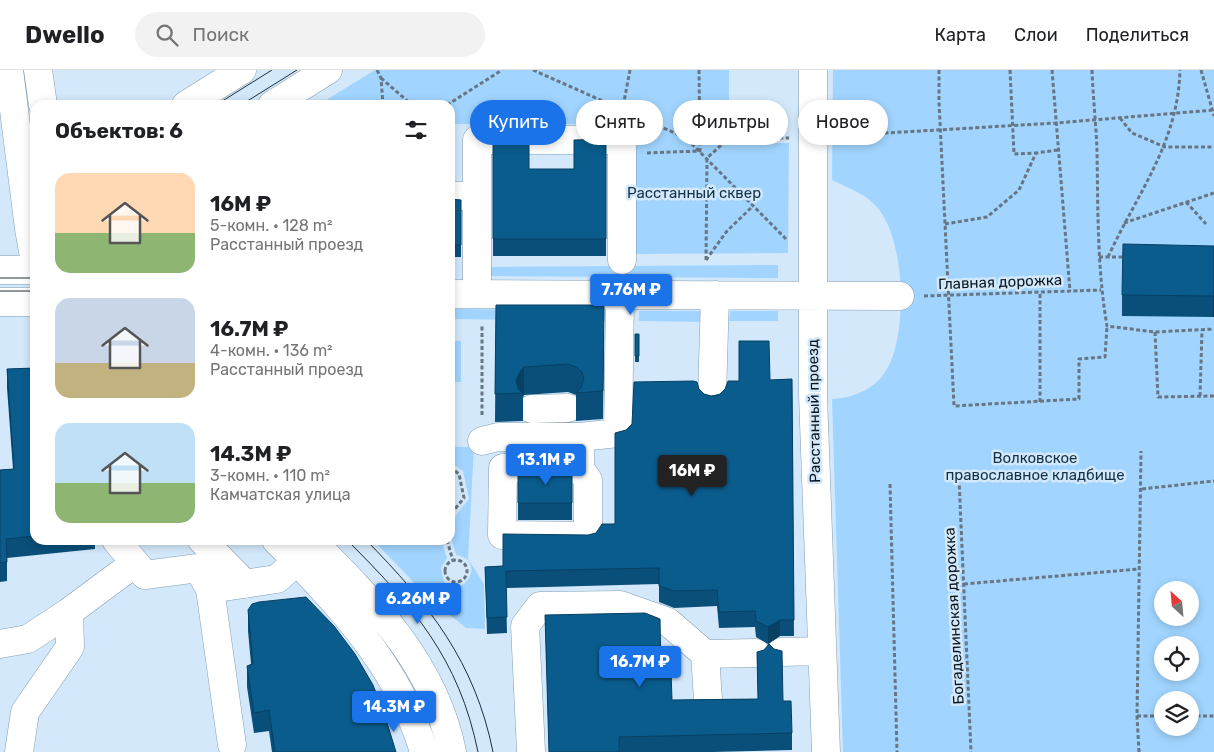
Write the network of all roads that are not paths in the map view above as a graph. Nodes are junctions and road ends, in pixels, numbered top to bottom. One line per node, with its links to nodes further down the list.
1 (9, 70): 11 (street)
2 (38, 70): 6 (street)
3 (242, 70): 7 (street)
4 (328, 70): 8 (street)
5 (813, 70): 19 (street, Расстанный проезд)
6 (42, 100)
7 (194, 100)
8 (280, 100)
9 (455, 196): 10 (street)
10 (477, 196): 12 (street); 16 (street)
11 (30, 235)
12 (622, 260)
13 (0, 270): 14 (street)
14 (30, 270)
15 (455, 294): 16 (street)
16 (477, 294): 17 (street)
17 (620, 294): 18 (street); 26 (street)
18 (715, 295): 19 (street); 23 (street)
19 (812, 295): 20 (street); 38 (street, Расстанный проезд)
20 (900, 296)
21 (0, 302): 22 (street)
22 (30, 302)
23 (712, 398)
24 (550, 409): 25 (street)
25 (552, 437): 26 (street); 27 (street)
26 (580, 437): 28 (street)
27 (482, 441)
28 (580, 469)
29 (120, 545): 33 (street)
30 (207, 545): 34 (street)
31 (289, 545): 32 (street)
32 (304, 551): 34 (street); 44 (street); 45 (street)
33 (135, 563): 35 (street); 36 (street)
34 (244, 584): 35 (street)
35 (210, 589): 42 (street)
36 (69, 612): 37 (street); 43 (street)
37 (8, 643): 40 (street)
38 (821, 651): 39 (street); 47 (street, Расстанный проезд)
39 (705, 654): 41 (street); 46 (street)
40 (0, 664)
41 (708, 700)
42 (232, 745)
43 (18, 752)
44 (424, 752)
45 (452, 752)
46 (531, 752)
47 (826, 752)

